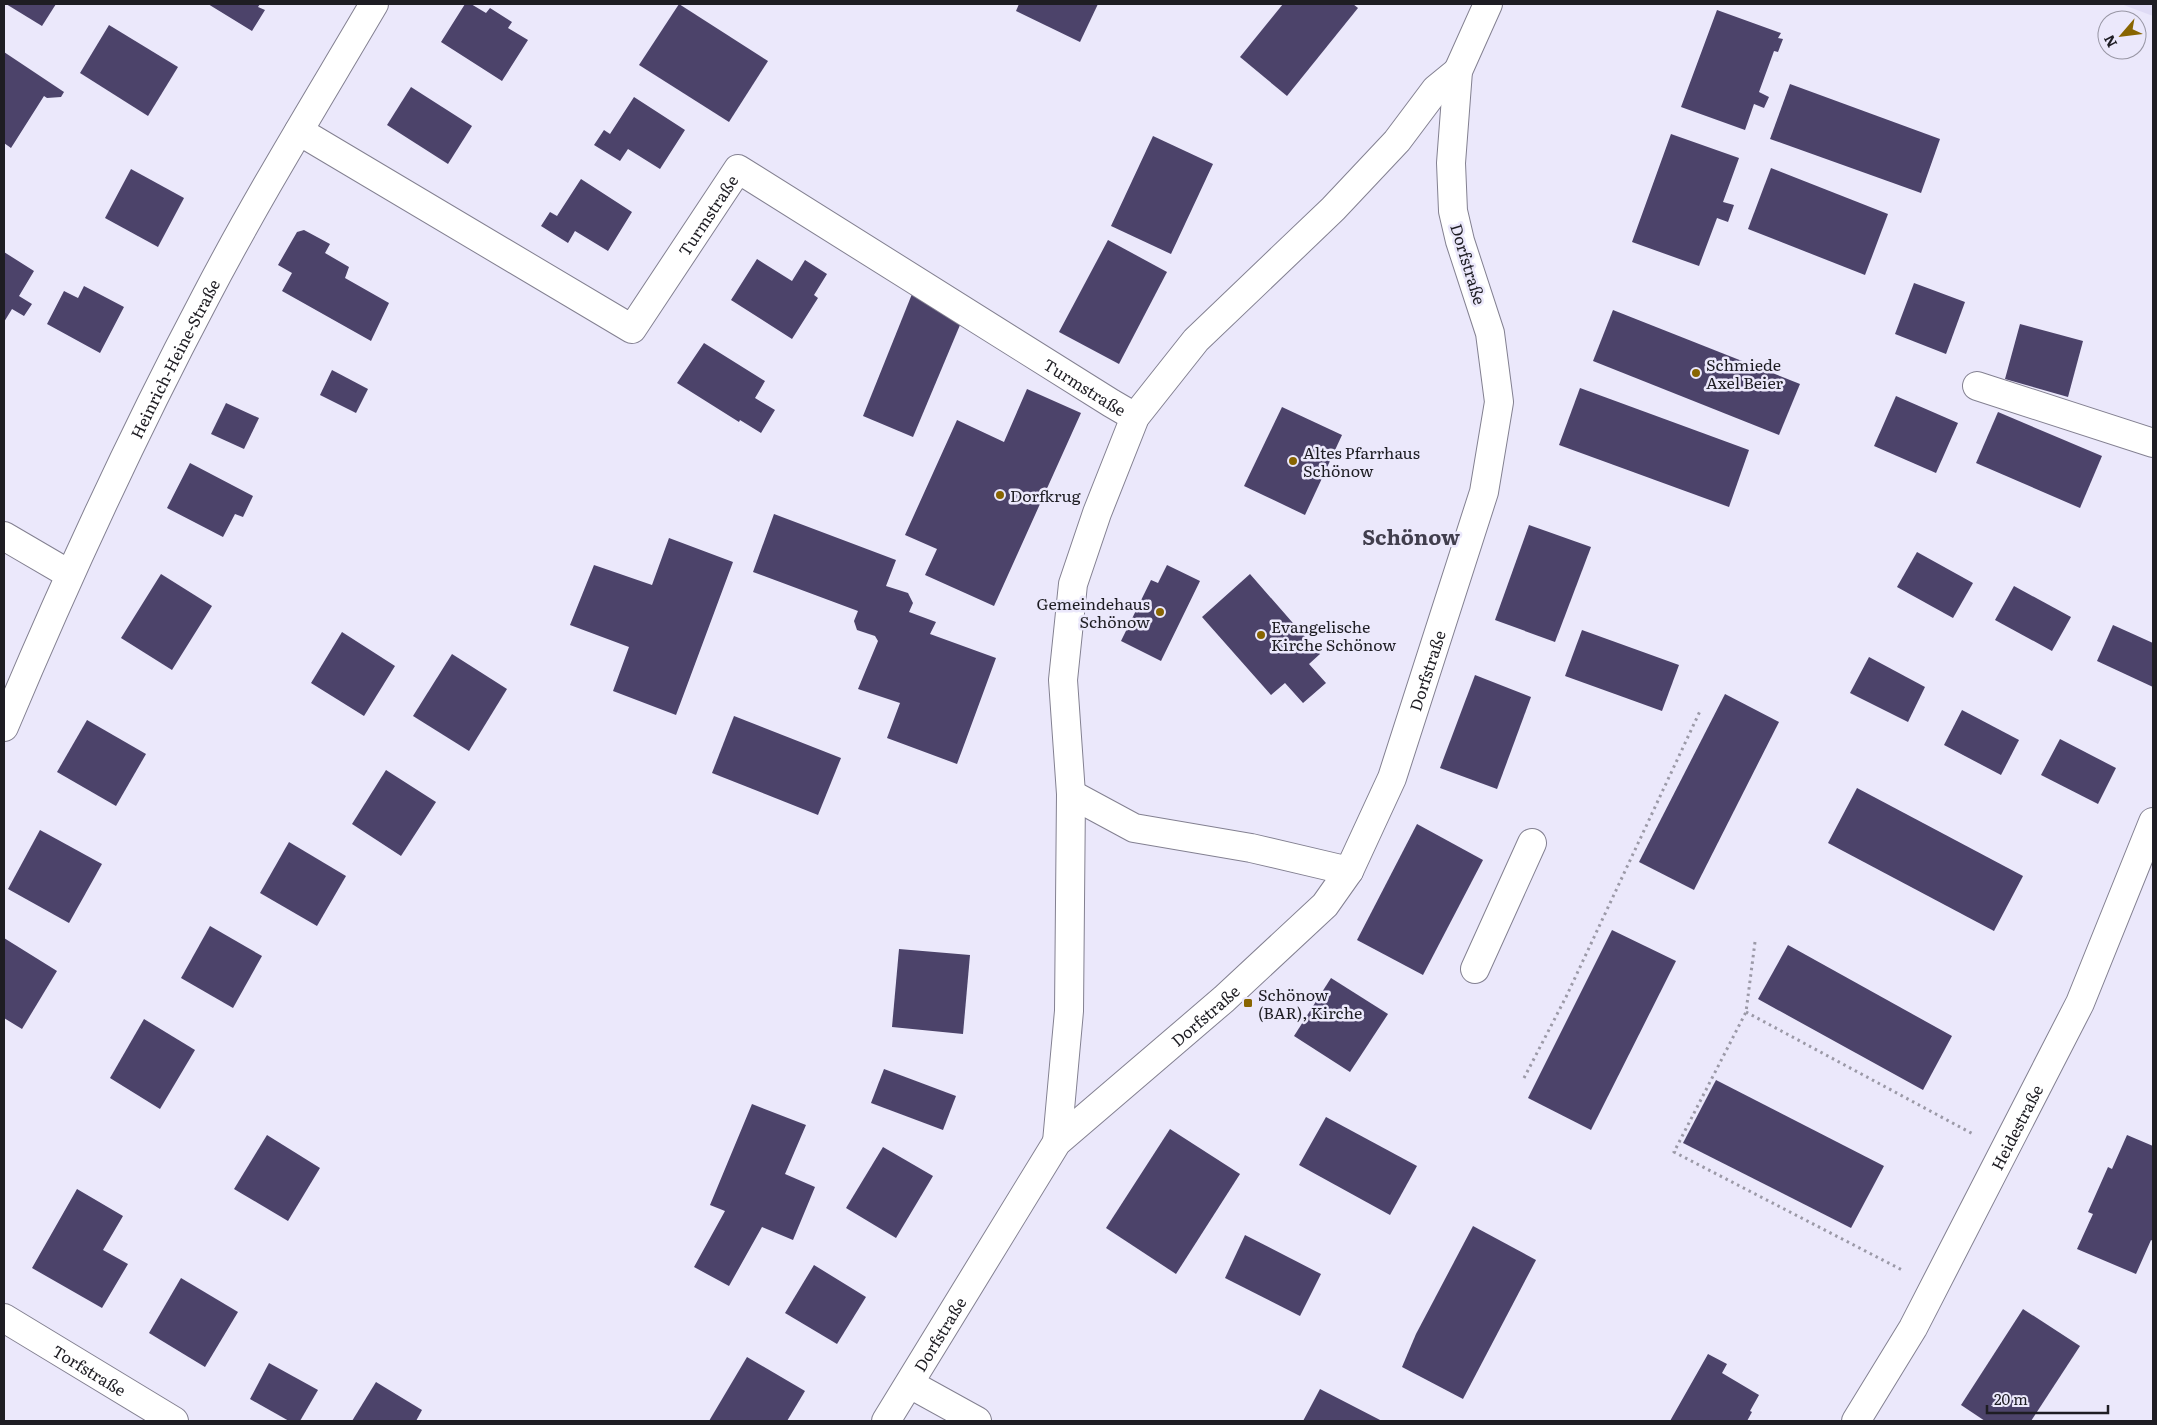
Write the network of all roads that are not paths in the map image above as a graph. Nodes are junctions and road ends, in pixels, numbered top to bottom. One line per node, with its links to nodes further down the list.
1 (374, 4): 4 (street, Heinrich-Heine-Straße)
2 (1488, 4): 3 (street, Dorfstraße)
3 (1458, 71): 6 (street, Dorfstraße); 14 (street, Dorfstraße)
4 (299, 131): 6 (street, Turmstraße); 9 (street, Heinrich-Heine-Straße)
5 (1977, 386): 7 (street)
6 (1135, 417): 11 (street, Dorfstraße)
7 (2153, 443)
8 (4, 536): 9 (street)
9 (69, 574): 10 (street, Heinrich-Heine-Straße)
10 (4, 727)
11 (1071, 794): 14 (street); 16 (street, Dorfstraße)
12 (2153, 822): 22 (street, Heidestraße)
13 (1532, 843): 15 (street)
14 (1349, 871): 16 (street, Dorfstraße)
15 (1475, 969)
16 (1056, 1142): 18 (street, Dorfstraße)
17 (7, 1327): 19 (street, Torfstraße)
18 (910, 1384): 20 (street, Dorfstraße); 21 (street)
19 (174, 1421)
20 (886, 1421)
21 (977, 1421)
22 (1857, 1421)

